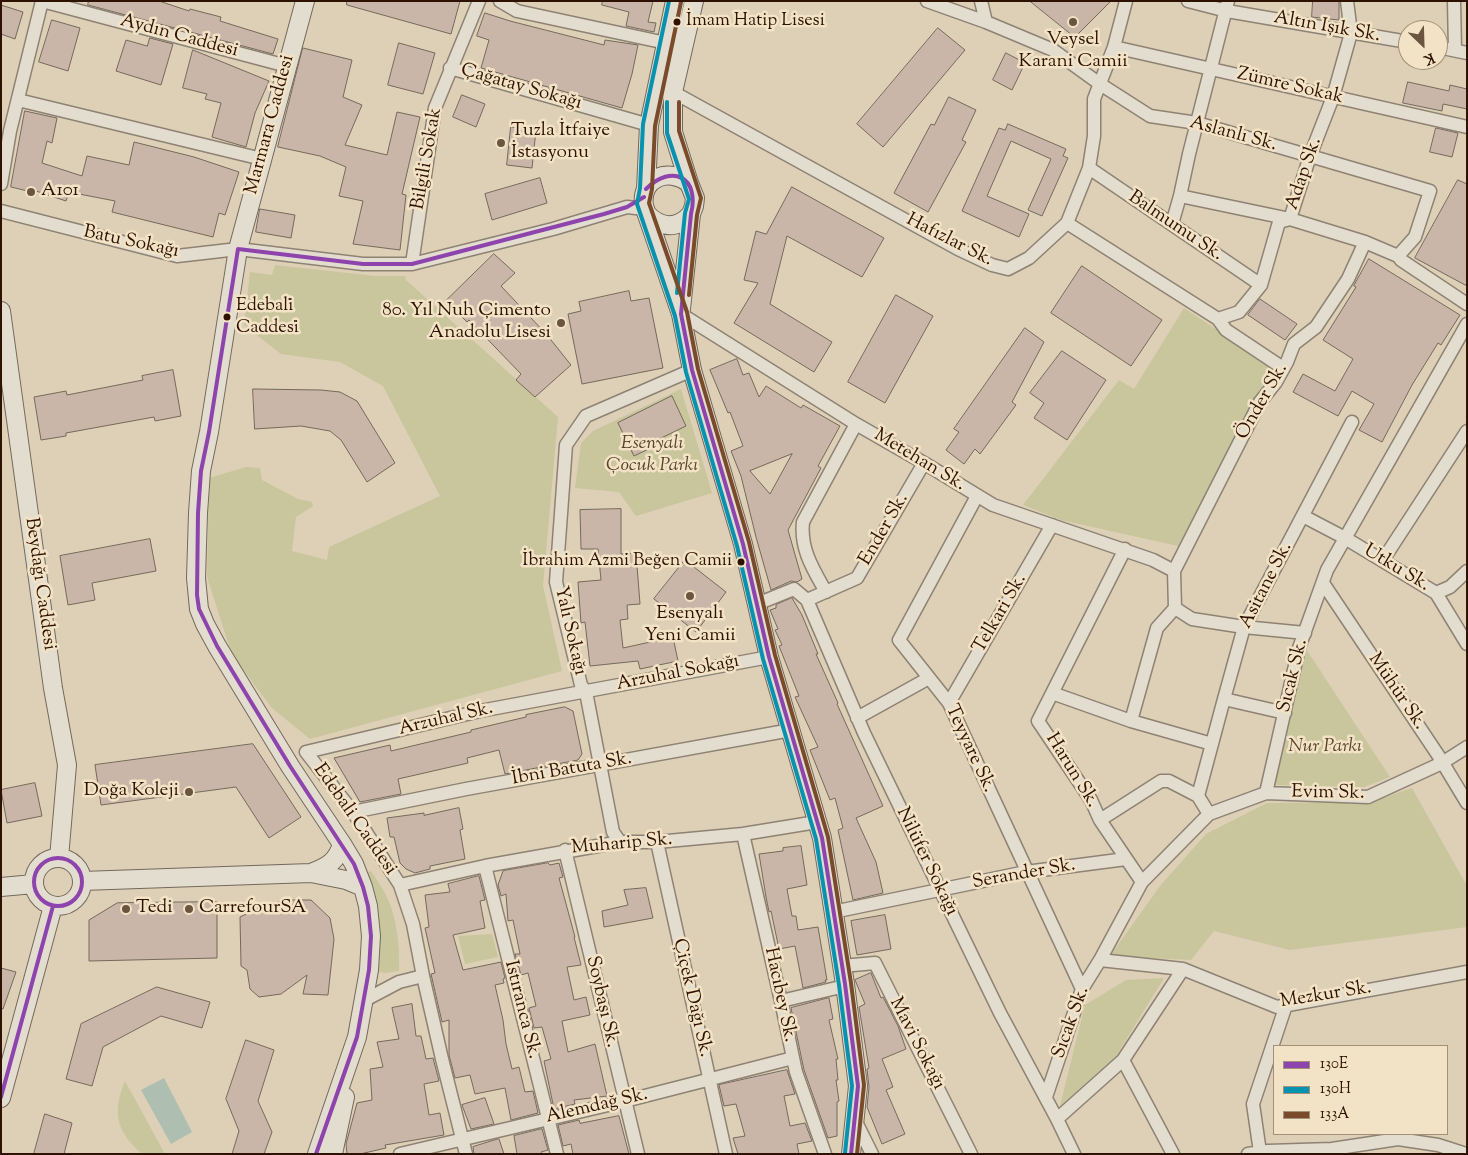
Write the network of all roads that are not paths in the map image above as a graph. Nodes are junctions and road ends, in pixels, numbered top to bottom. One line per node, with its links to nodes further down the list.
1 (42, 1): 21 (street, Aydın Caddesi); 27 (street)
2 (305, 1): 21 (street, Marmara Caddesi)
3 (479, 1): 22 (street, Bilgili Sokak)
4 (500, 1): 17 (street)
5 (675, 1): 17 (street)
6 (694, 1): 25 (street)
7 (927, 1): 14 (street, Aslanlı Sk.)
8 (981, 1): 14 (street)
9 (1126, 1): 18 (street, Hafızlar Sk.)
10 (1188, 1): 13 (street, Altın Işık Sk.)
11 (1347, 1): 15 (street, Adap Sk.)
12 (1454, 1): 20 (street)
13 (1228, 6): 15 (street, Altın Işık Sk.); 23 (street)
14 (986, 22): 24 (street, Aslanlı Sk.)
15 (1351, 33): 16 (street, Altın Işık Sk.); 26 (street, Adap Sk.)
16 (1398, 40)
17 (666, 43): 29 (street)
18 (1114, 47): 23 (street, Zümre Sokak); 24 (street, Hafızlar Sk.)
19 (1448, 49): 20 (street)
20 (1461, 52)
21 (287, 66): 32 (street, Marmara Caddesi)
22 (450, 68): 29 (street, Çağatay Sokağı); 46 (street, Bilgili Sokak)
23 (1211, 69): 26 (street, Zümre Sokak); 28 (street)
24 (1100, 84): 28 (street, Aslanlı Sk.); 33 (street, Hafızlar Sk.)
25 (674, 92): 34 (street); 41 (street, Hafızlar Sk.)
26 (1333, 97): 30 (street, Zümre Sokak); 31 (street, Adap Sk.)
27 (18, 100): 32 (street); 35 (street)
28 (1197, 123): 31 (street, Aslanlı Sk.); 36 (street)
29 (650, 125): 37 (street)
30 (1467, 128)
31 (1310, 156): 40 (street, Adap Sk.); 45 (street, Aslanlı Sk.)
32 (262, 158): 44 (street, Marmara Caddesi)
33 (1090, 168): 41 (street, Hafızlar Sk.); 42 (street, Balmumu Sk.)
34 (689, 183): 37 (street); 39 (street)
35 (1, 184)
36 (1180, 196): 40 (street); 42 (street)
37 (646, 202): 39 (street); 46 (street, Batu Sokağı); 50 (street)
38 (1, 211): 44 (street, Batu Sokağı)
39 (691, 214): 50 (street)
40 (1290, 219): 43 (street); 47 (street, Adap Sk.)
41 (1067, 223): 51 (street)
42 (1172, 224): 47 (street, Balmumu Sk.)
43 (1364, 242): 45 (street); 53 (street, Önder Sk.)
44 (238, 249): 46 (street, Batu Sokağı); 101 (street, Edebali Caddesi)
45 (1398, 256): 48 (street)
46 (412, 264)
47 (1261, 285): 51 (street, Adap Sk.)
48 (1467, 304)
49 (1, 311): 103 (street, Beydağı Caddesi)
50 (681, 314): 54 (street); 56 (street, Metehan Sk.)
51 (1218, 319): 53 (street)
52 (1467, 324): 62 (street, Sıcak Sk.)
53 (1283, 368): 65 (street, Önder Sk.)
54 (692, 370): 71 (street); 78 (street, Yalı Sokağı)
55 (1352, 422): 60 (street, Asitane Sk.)
56 (856, 424): 58 (street, Metehan Sk.); 68 (street)
57 (1467, 431): 64 (street)
58 (924, 463): 59 (street, Metehan Sk.); 68 (street, Ender Sk.)
59 (977, 496): 61 (street, Metehan Sk.); 77 (street, Teyyare Sk.)
60 (1303, 516): 62 (street, Utku Sk.); 73 (street, Asitane Sk.)
61 (1052, 525): 63 (street, Metehan Sk.); 81 (street, Telkari Sk.)
62 (1344, 538): 64 (street, Utku Sk.); 67 (street, Sıcak Sk.)
63 (1125, 549): 65 (street, Metehan Sk.); 79 (street, Harun Sk.)
64 (1383, 560): 69 (street, Utku Sk.)
65 (1174, 571): 72 (street)
66 (1467, 571): 69 (street)
67 (1323, 582): 74 (street, Sıcak Sk.); 89 (street, Mühür Sk.)
68 (826, 592): 70 (street, Ender Sk.)
69 (1436, 593): 75 (street, Utku Sk.)
70 (807, 600): 71 (street); 83 (street, Nilüfer Sokağı)
71 (756, 604): 76 (street)
72 (1176, 608): 73 (street); 84 (street)
73 (1244, 627): 74 (street); 80 (street, Asitane Sk.)
74 (1305, 633): 82 (street, Sıcak Sk.)
75 (1467, 644)
76 (769, 657): 78 (street, Arzuhal Sokağı); 85 (street)
77 (929, 678): 81 (street, Teyyare Sk.); 83 (street)
78 (586, 692): 88 (street, Arzuhal Sk.); 90 (street, Yalı Sokağı)
79 (1052, 693): 84 (street); 96 (street, Harun Sk.)
80 (1224, 699): 82 (street); 86 (street, Asitane Sk.)
81 (949, 703): 106 (street, Teyyare Sk.)
82 (1285, 713): 91 (street, Sıcak Sk.)
83 (857, 718): 114 (street, Nilüfer Sokağı)
84 (1131, 721): 86 (street)
85 (791, 730): 90 (street, İbni Batuta Sk.); 97 (street)
86 (1212, 744): 92 (street, Asitane Sk.)
87 (1467, 747): 89 (street, Evim Sk.)
88 (306, 752): 94 (street, Edebali Caddesi)
89 (1442, 763): 91 (street, Evim Sk.); 93 (street, Mühür Sk.)
90 (600, 765): 94 (street, İbni Batuta Sk.); 99 (street, Yalı Sokağı)
91 (1266, 793): 95 (street, Sıcak Sk.)
92 (1198, 796): 95 (street); 96 (street)
93 (1467, 803)
94 (353, 812): 111 (street, Edebali Caddesi)
95 (1209, 814): 109 (street, Sıcak Sk.)
96 (1100, 820): 104 (street, Harun Sk.)
97 (817, 822): 98 (street, Muharip Sk.); 116 (street)
98 (743, 834): 100 (street, Muharip Sk.); 125 (street, Hacıbey Sk.)
99 (620, 842): 100 (street, Muharip Sk.); 102 (street, Muharip Sk.)
100 (657, 842): 129 (street, Çiçek Dağı Sk.)
101 (342, 844): 107 (street); 113 (street, Edebali Caddesi)
102 (565, 850): 105 (street, Muharip Sk.); 132 (street, Soybaşı Sk.)
103 (60, 858): 108 (street); 110 (street)
104 (1126, 859): 106 (street, Serander Sk.); 109 (street, Harun Sk.)
105 (484, 866): 111 (street, Muharip Sk.); 133 (street, Istıranca Sk.)
106 (1026, 872): 114 (street, Serander Sk.); 123 (street, Teyyare Sk.)
107 (311, 873): 108 (street); 113 (street)
108 (82, 881): 115 (street)
109 (1142, 882): 117 (street, Sıcak Sk.)
110 (34, 884): 112 (street); 115 (street)
111 (400, 885): 121 (street, Edebali Caddesi)
112 (1, 887)
113 (363, 887): 124 (street, Edebali Caddesi)
114 (940, 891): 116 (street, Serander Sk.); 130 (street, Nilüfer Sokağı)
115 (54, 906): 131 (street)
116 (833, 912): 118 (street)
117 (1100, 960): 119 (street, Mezkur Sk.); 123 (street, Sıcak Sk.)
118 (842, 966): 122 (street); 147 (street, Mavi Sokağı)
119 (1183, 969): 126 (street, Mezkur Sk.); 128 (street)
120 (1467, 972): 126 (street, Mezkur Sk.)
121 (423, 976): 124 (street); 136 (street, Edebali Caddesi)
122 (845, 986): 125 (street); 134 (street)
123 (1082, 989): 130 (street, Sıcak Sk.)
124 (365, 1000): 137 (street, Edebali Caddesi)
125 (781, 1000): 127 (street, Hacıbey Sk.)
126 (1286, 1005): 138 (street)
127 (793, 1058): 129 (street, Alemdağ Sk.); 144 (street, Hacıbey Sk.)
128 (1123, 1060): 135 (street); 149 (street)
129 (710, 1079): 132 (street, Alemdağ Sk.); 143 (street, Çiçek Dağı Sk.)
130 (1046, 1097): 135 (street, Nilüfer Sokağı)
131 (1, 1098)
132 (625, 1101): 133 (street, Alemdağ Sk.); 142 (street, Soybaşı Sk.)
133 (548, 1118): 136 (street, Alemdağ Sk.); 141 (street, Istıranca Sk.)
134 (855, 1119): 145 (street); 146 (street)
135 (1057, 1119): 148 (street, Nilüfer Sokağı)
136 (463, 1139): 139 (street, Alemdağ Sk.); 140 (street, Edebali Caddesi)
137 (321, 1153)
138 (1261, 1153): 150 (street)
139 (400, 1154)
140 (466, 1154)
141 (557, 1154)
142 (638, 1154)
143 (726, 1154)
144 (825, 1154)
145 (851, 1154)
146 (872, 1154)
147 (971, 1154)
148 (1074, 1154)
149 (1173, 1154)
150 (1466, 1154)

